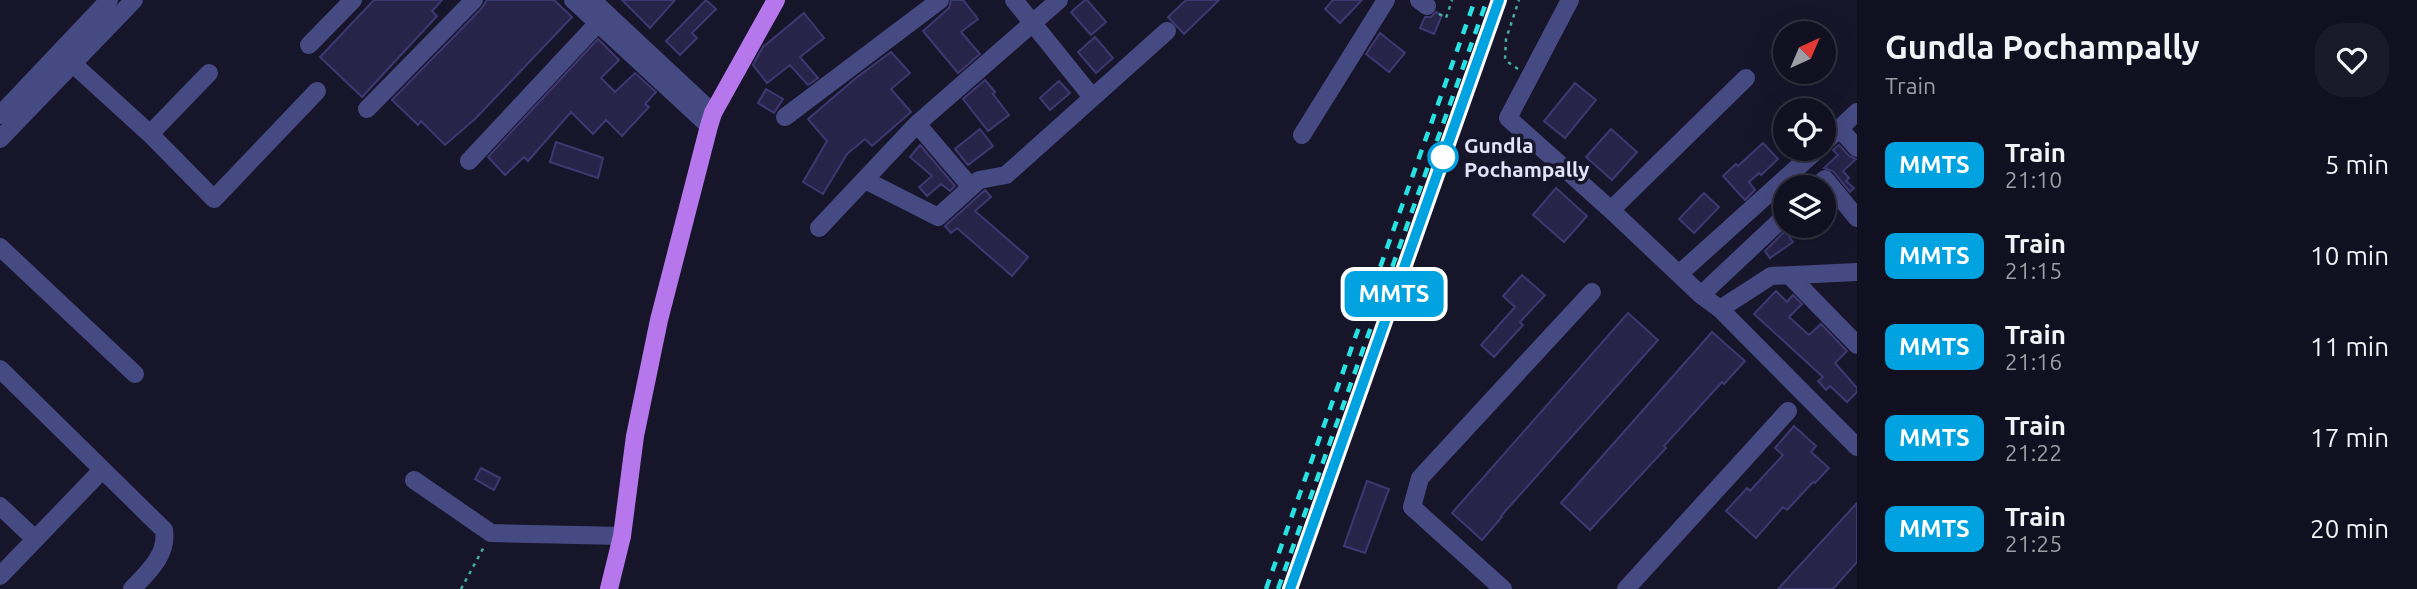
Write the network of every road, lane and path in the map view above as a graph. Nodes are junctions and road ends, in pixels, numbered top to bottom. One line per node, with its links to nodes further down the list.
1 (109, 0): 20 (street)
2 (134, 0): 20 (street)
3 (353, 0): 19 (street)
4 (474, 0): 26 (street)
5 (573, 0): 17 (street)
6 (940, 0): 29 (street)
7 (1014, 0): 16 (street)
8 (1059, 0): 16 (street)
9 (1386, 0): 35 (street)
10 (1452, 0): 15 (path)
11 (1519, 0): 22 (path)
12 (1570, 0): 22 (street)
13 (594, 1): 30 (street)
14 (769, 4): 30 (main road)
15 (1446, 18)
16 (1032, 22): 25 (street); 31 (street)
17 (598, 23): 30 (street); 38 (street)
18 (1167, 31): 25 (street)
19 (309, 44)
20 (65, 57): 28 (street); 34 (street); 36 (street)
21 (209, 73): 34 (street)
22 (1530, 76): 43 (street)
23 (1746, 78): 43 (street)
24 (317, 90): 34 (street)
25 (1092, 97): 41 (street)
26 (367, 109)
27 (1857, 112): 32 (street)
28 (0, 116)
29 (785, 117)
30 (711, 120): 63 (main road)
31 (917, 124): 40 (street); 41 (street)
32 (1839, 128): 33 (street); 37 (street)
33 (1836, 131)
34 (150, 134)
35 (1302, 135)
36 (0, 139)
37 (1857, 148)
38 (469, 161)
39 (1805, 161): 48 (street)
40 (865, 180): 41 (street); 46 (street)
41 (971, 187)
42 (1836, 198): 44 (street)
43 (1611, 210): 48 (street)
44 (1857, 218)
45 (1773, 227): 52 (street)
46 (819, 228)
47 (0, 247): 56 (street)
48 (1679, 274): 52 (street)
49 (1855, 274): 50 (street)
50 (1790, 276): 53 (street); 54 (street)
51 (1592, 292): 69 (street)
52 (1701, 295): 53 (street)
53 (1720, 309): 58 (street)
54 (1857, 345)
55 (0, 369): 59 (street)
56 (135, 374)
57 (1788, 411): 70 (street)
58 (1857, 447)
59 (102, 470): 64 (street); 66 (street)
60 (414, 480): 62 (street)
61 (0, 506): 64 (street)
62 (491, 533): 63 (street); 67 (path)
63 (622, 536): 68 (main road)
64 (35, 539): 65 (street)
65 (0, 576)
66 (132, 589)
67 (461, 589)
68 (609, 589)
69 (1503, 589)
70 (1626, 589)

